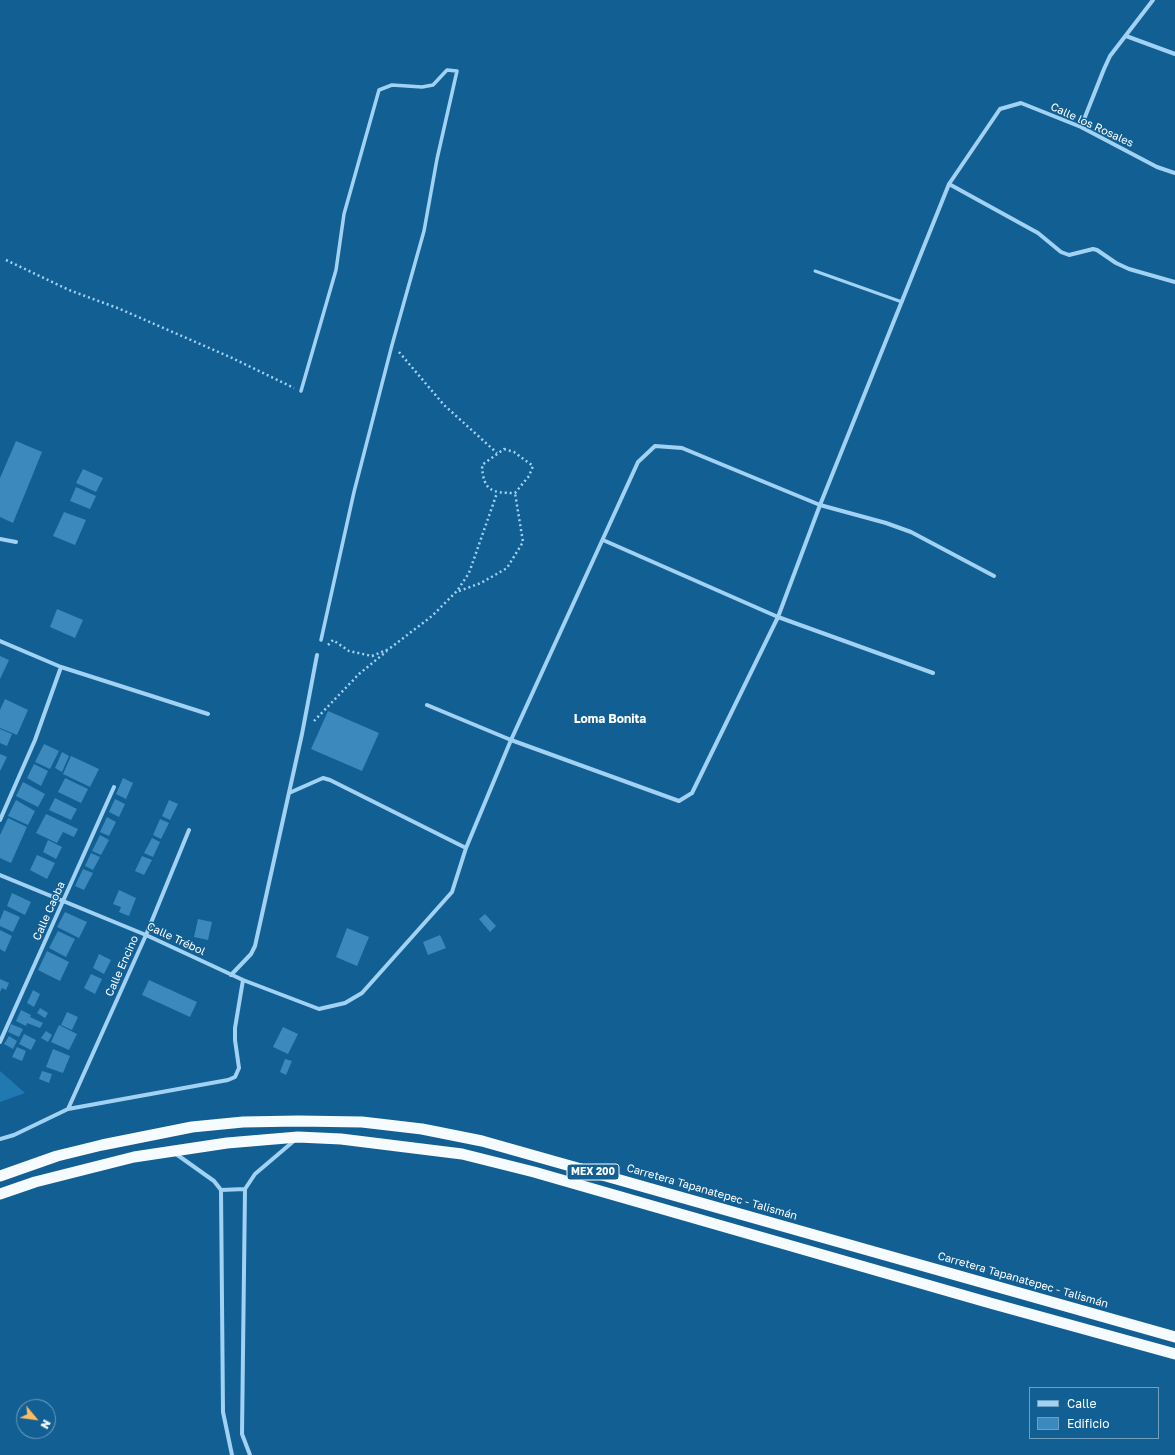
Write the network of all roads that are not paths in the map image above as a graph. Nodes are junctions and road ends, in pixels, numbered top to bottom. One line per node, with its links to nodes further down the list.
1 (1153, 0): 2 (street)
2 (1126, 36): 3 (street); 4 (street)
3 (1175, 54)
4 (1081, 127): 5 (street, Calle los Rosales); 6 (street, Calle los Rosales)
5 (1175, 173)
6 (949, 184): 8 (street); 9 (street)
7 (815, 271): 9 (lane)
8 (1175, 282)
9 (902, 302): 11 (street)
10 (302, 391): 17 (street)
11 (820, 505): 13 (street, Calle Trébol); 15 (street, Calle Trébol); 16 (street)
12 (0, 539): 14 (street)
13 (603, 540): 16 (street); 24 (street, Calle Trébol)
14 (16, 542)
15 (994, 576)
16 (778, 617): 21 (street); 24 (street)
17 (321, 640)
18 (0, 641): 20 (street)
19 (317, 655): 26 (street)
20 (61, 667): 23 (street); 27 (street)
21 (933, 673)
22 (427, 705): 24 (street)
23 (208, 714)
24 (511, 740): 29 (street, Calle Trébol)
25 (114, 787): 31 (street, Calle Caoba)
26 (289, 793): 29 (street); 33 (street)
27 (0, 820)
28 (190, 830): 32 (street, Calle Encino)
29 (466, 848): 34 (street, Calle Trébol)
30 (0, 875): 31 (street, Calle Trébol)
31 (63, 902): 32 (street, Calle Trébol); 35 (street, Calle Caoba)
32 (146, 935): 33 (street, Calle Trébol); 36 (street, Calle Encino)
33 (231, 975): 34 (street, Calle Trébol)
34 (243, 980): 36 (street)
35 (0, 1042)
36 (68, 1109): 37 (street)
37 (0, 1138)
38 (298, 1138): 39 (highway, MEX 200); 41 (street); 45 (highway, MEX 200)
39 (173, 1151): 42 (street); 43 (highway, MEX 200)
40 (0, 1176): 44 (highway, Carretera Tapanatepec - Talismán / MEX 200)
41 (245, 1189): 42 (street); 47 (street)
42 (221, 1190): 46 (street)
43 (0, 1194)
44 (1175, 1337)
45 (1175, 1354)
46 (232, 1455)
47 (250, 1455)

